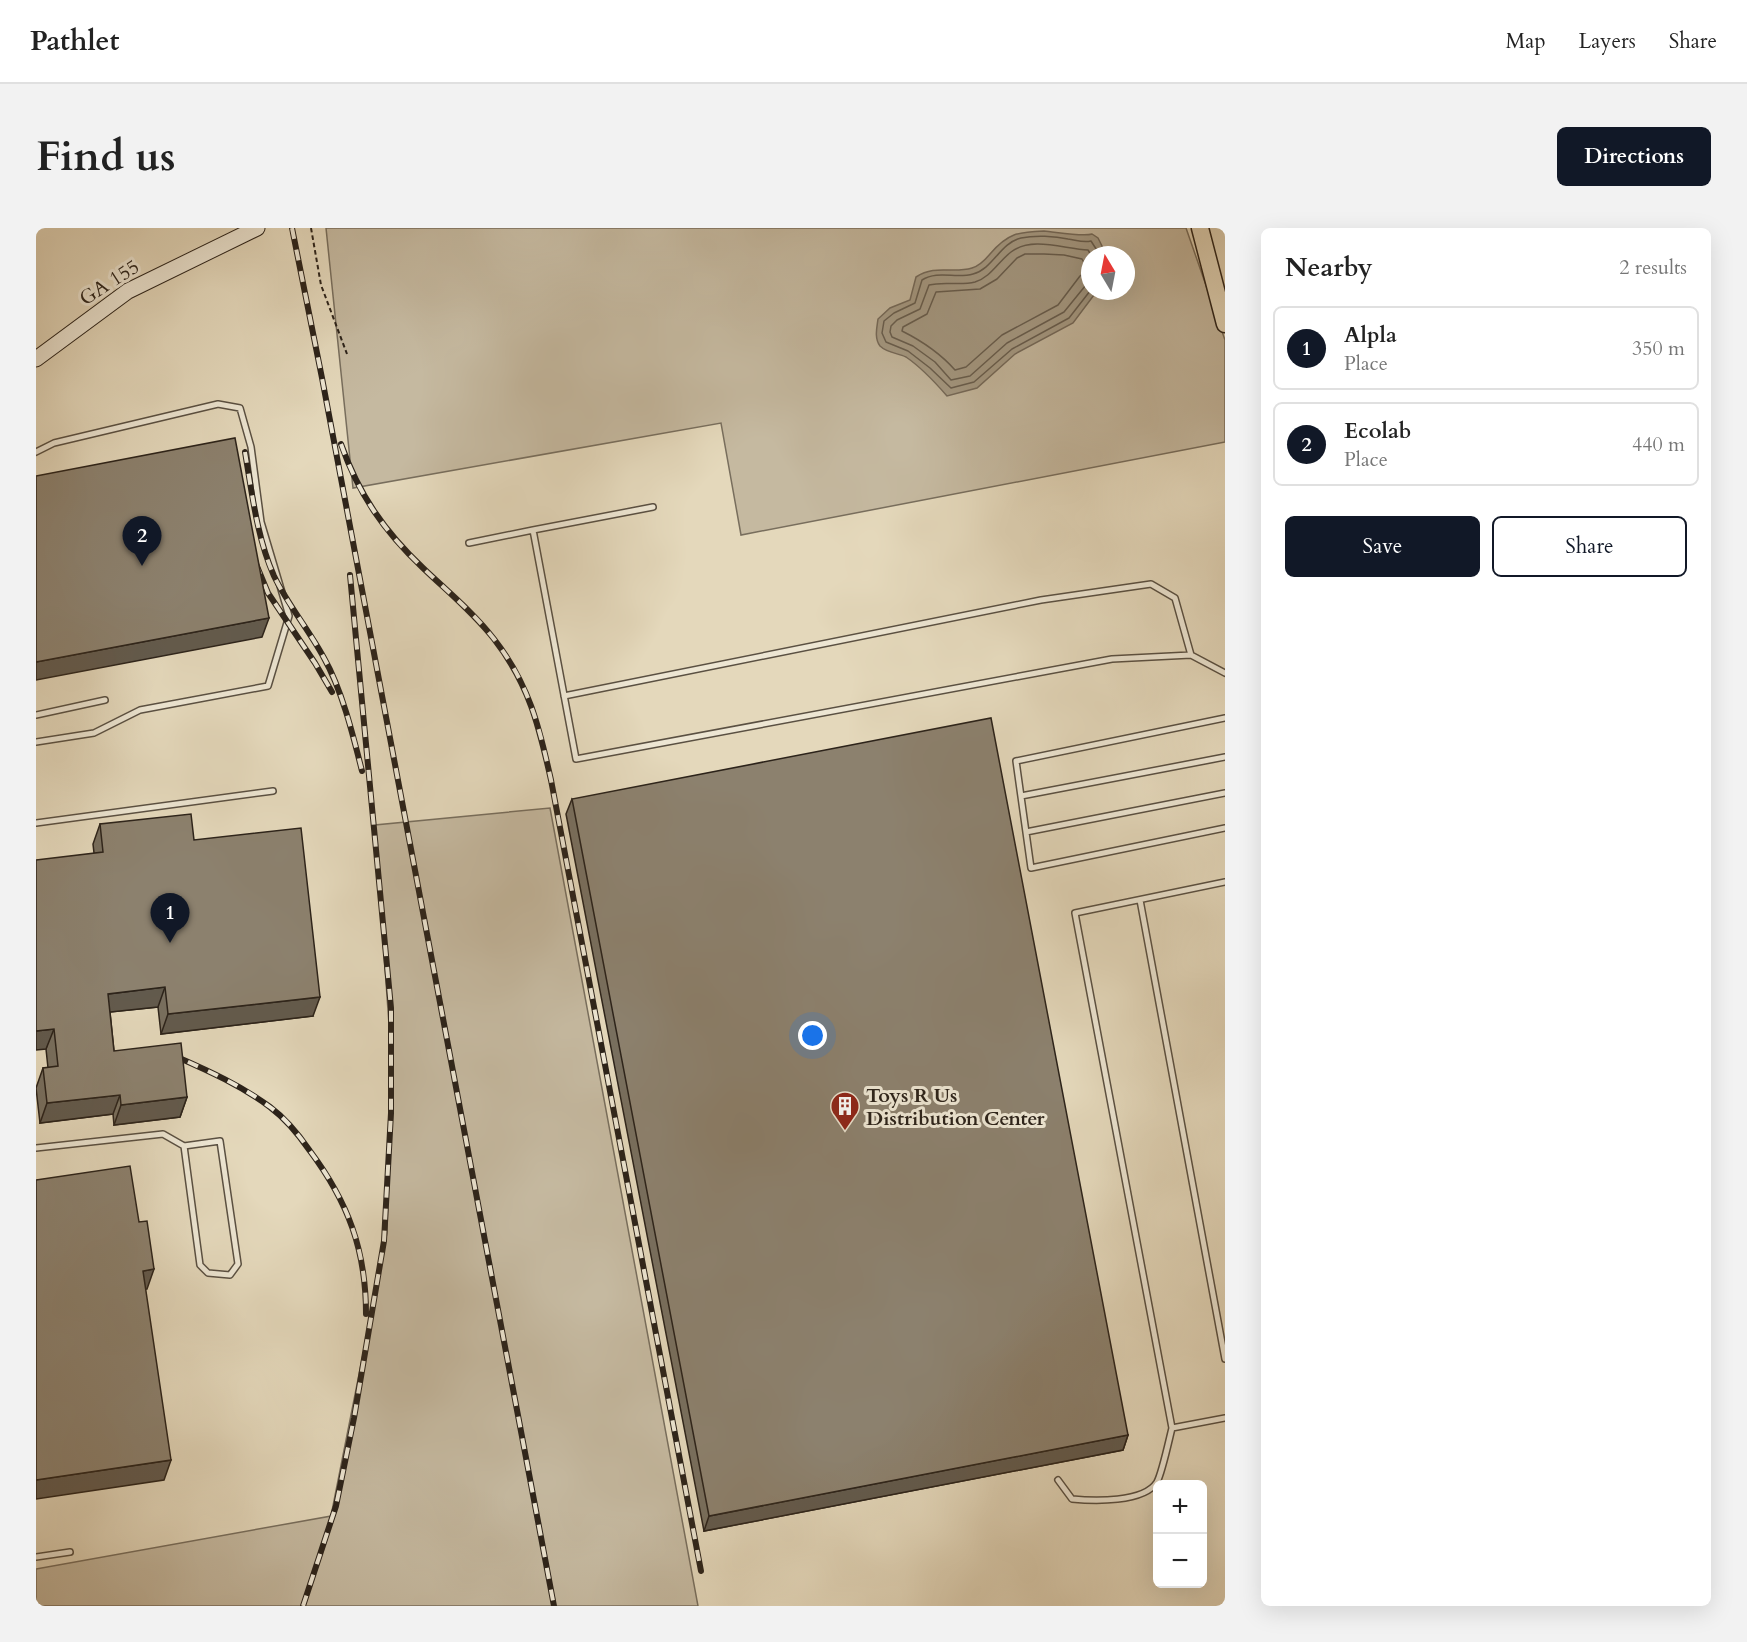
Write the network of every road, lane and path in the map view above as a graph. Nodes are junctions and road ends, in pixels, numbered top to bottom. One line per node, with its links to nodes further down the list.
1 (257, 228): 6 (main road, GA 155 / GA 155)
2 (311, 228): 5 (path)
3 (1200, 228): 4 (main road)
4 (1225, 324)
5 (347, 354)
6 (36, 359)
7 (36, 452): 17 (lane)
8 (653, 507): 9 (lane)
9 (533, 530): 10 (lane); 13 (lane)
10 (469, 543)
11 (1191, 655): 12 (lane); 13 (lane); 13 (lane)
12 (1225, 673)
13 (564, 696)
14 (105, 700): 15 (lane)
15 (36, 716)
16 (1225, 717): 21 (lane)
17 (36, 742)
18 (1225, 757): 21 (lane)
19 (273, 791): 22 (lane)
20 (1225, 793): 24 (lane)
21 (1021, 796): 24 (lane)
22 (36, 823)
23 (1225, 828): 24 (lane)
24 (1026, 832)
25 (1225, 882): 26 (lane)
26 (1140, 900): 29 (lane); 31 (lane)
27 (184, 1146): 27 (lane); 28 (lane)
28 (36, 1148)
29 (1225, 1359)
30 (1225, 1418): 31 (lane)
31 (1172, 1428): 32 (lane)
32 (1058, 1480)
33 (70, 1552): 34 (lane)
34 (36, 1557)

